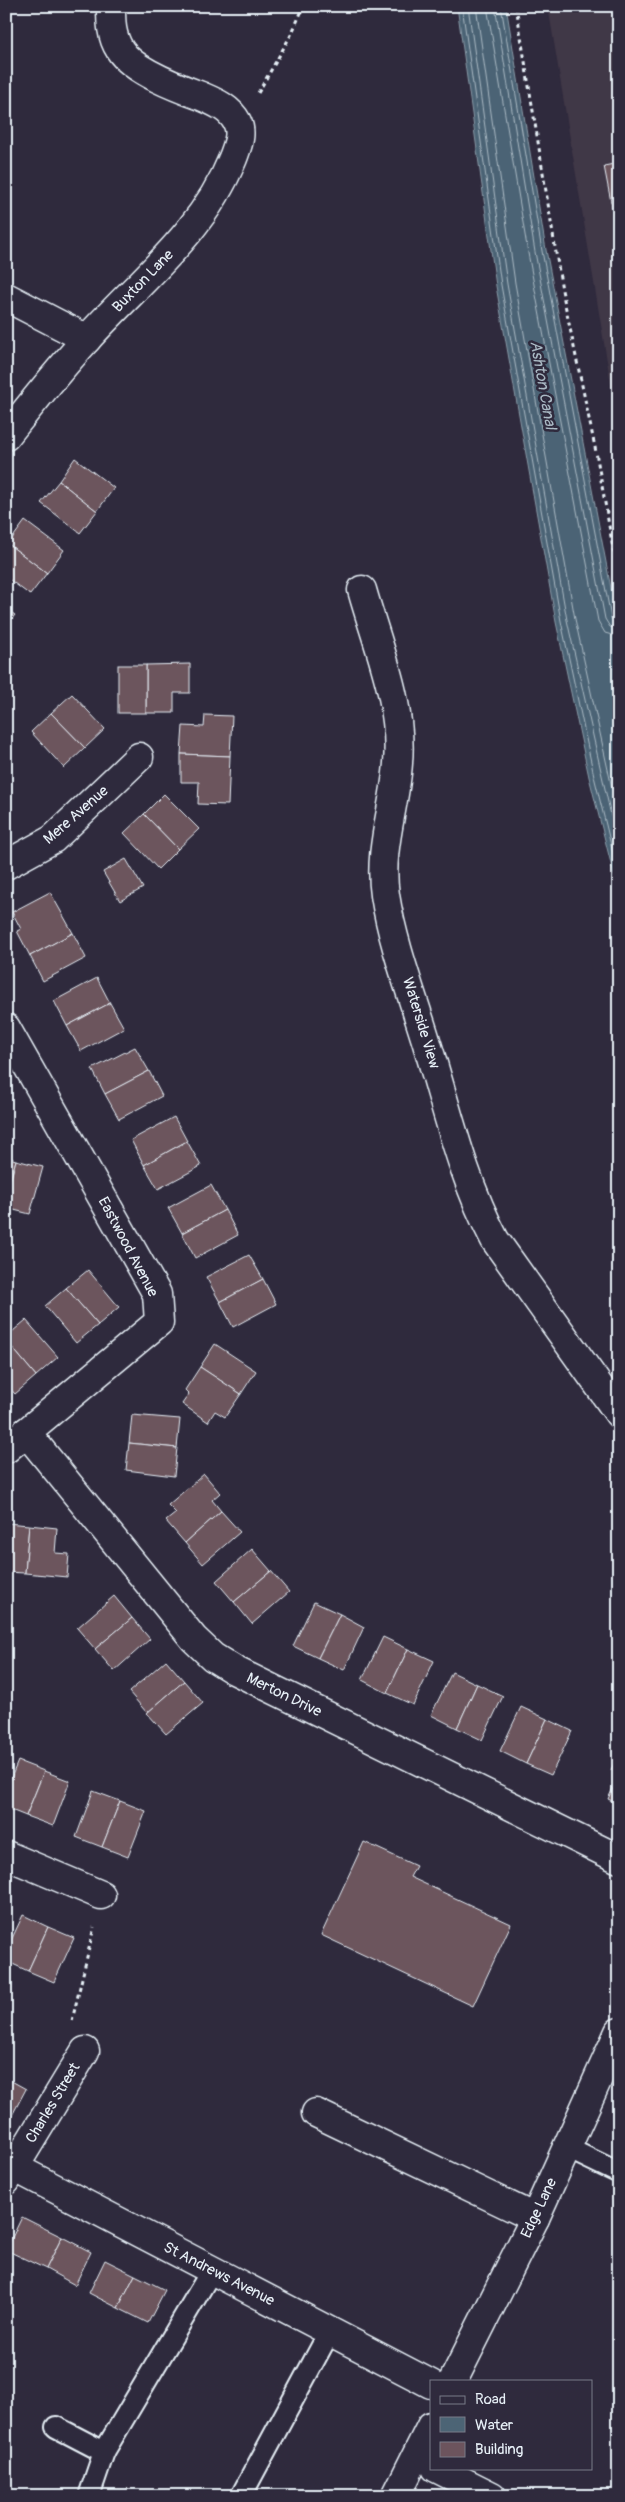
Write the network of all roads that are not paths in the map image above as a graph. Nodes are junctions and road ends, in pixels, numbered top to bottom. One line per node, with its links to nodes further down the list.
1 (111, 6): 3 (street, Buxton Lane)
2 (6, 298): 3 (street)
3 (87, 339): 4 (street, Buxton Lane)
4 (6, 436)
5 (362, 590): 10 (street, Waterside View)
6 (139, 757): 7 (street, Mere Avenue)
7 (6, 865)
8 (6, 1028): 9 (street, Eastwood Avenue)
9 (14, 1064): 11 (street, Eastwood Avenue)
10 (619, 1414)
11 (16, 1440): 13 (street, Merton Drive)
12 (6, 1855): 14 (street)
13 (619, 1859)
14 (101, 1895)
15 (619, 2032): 18 (street, Edge Lane)
16 (85, 2051): 19 (street, Charles Street)
17 (316, 2113): 21 (street)
18 (567, 2148): 20 (lane); 21 (street, Edge Lane)
19 (9, 2170): 22 (street, St Andrews Avenue)
20 (619, 2173)
21 (535, 2218): 24 (street, Edge Lane)
22 (212, 2270): 23 (street, St Andrews Avenue); 28 (lane)
23 (330, 2331): 25 (street, St Andrews Avenue); 32 (lane)
24 (454, 2380)
25 (430, 2383)
26 (56, 2427): 28 (lane)
27 (430, 2436): 29 (street)
28 (104, 2452): 31 (lane)
29 (427, 2464): 33 (street)
30 (439, 2470): 34 (street)
31 (89, 2496)
32 (241, 2496)
33 (396, 2496)
34 (492, 2496)

